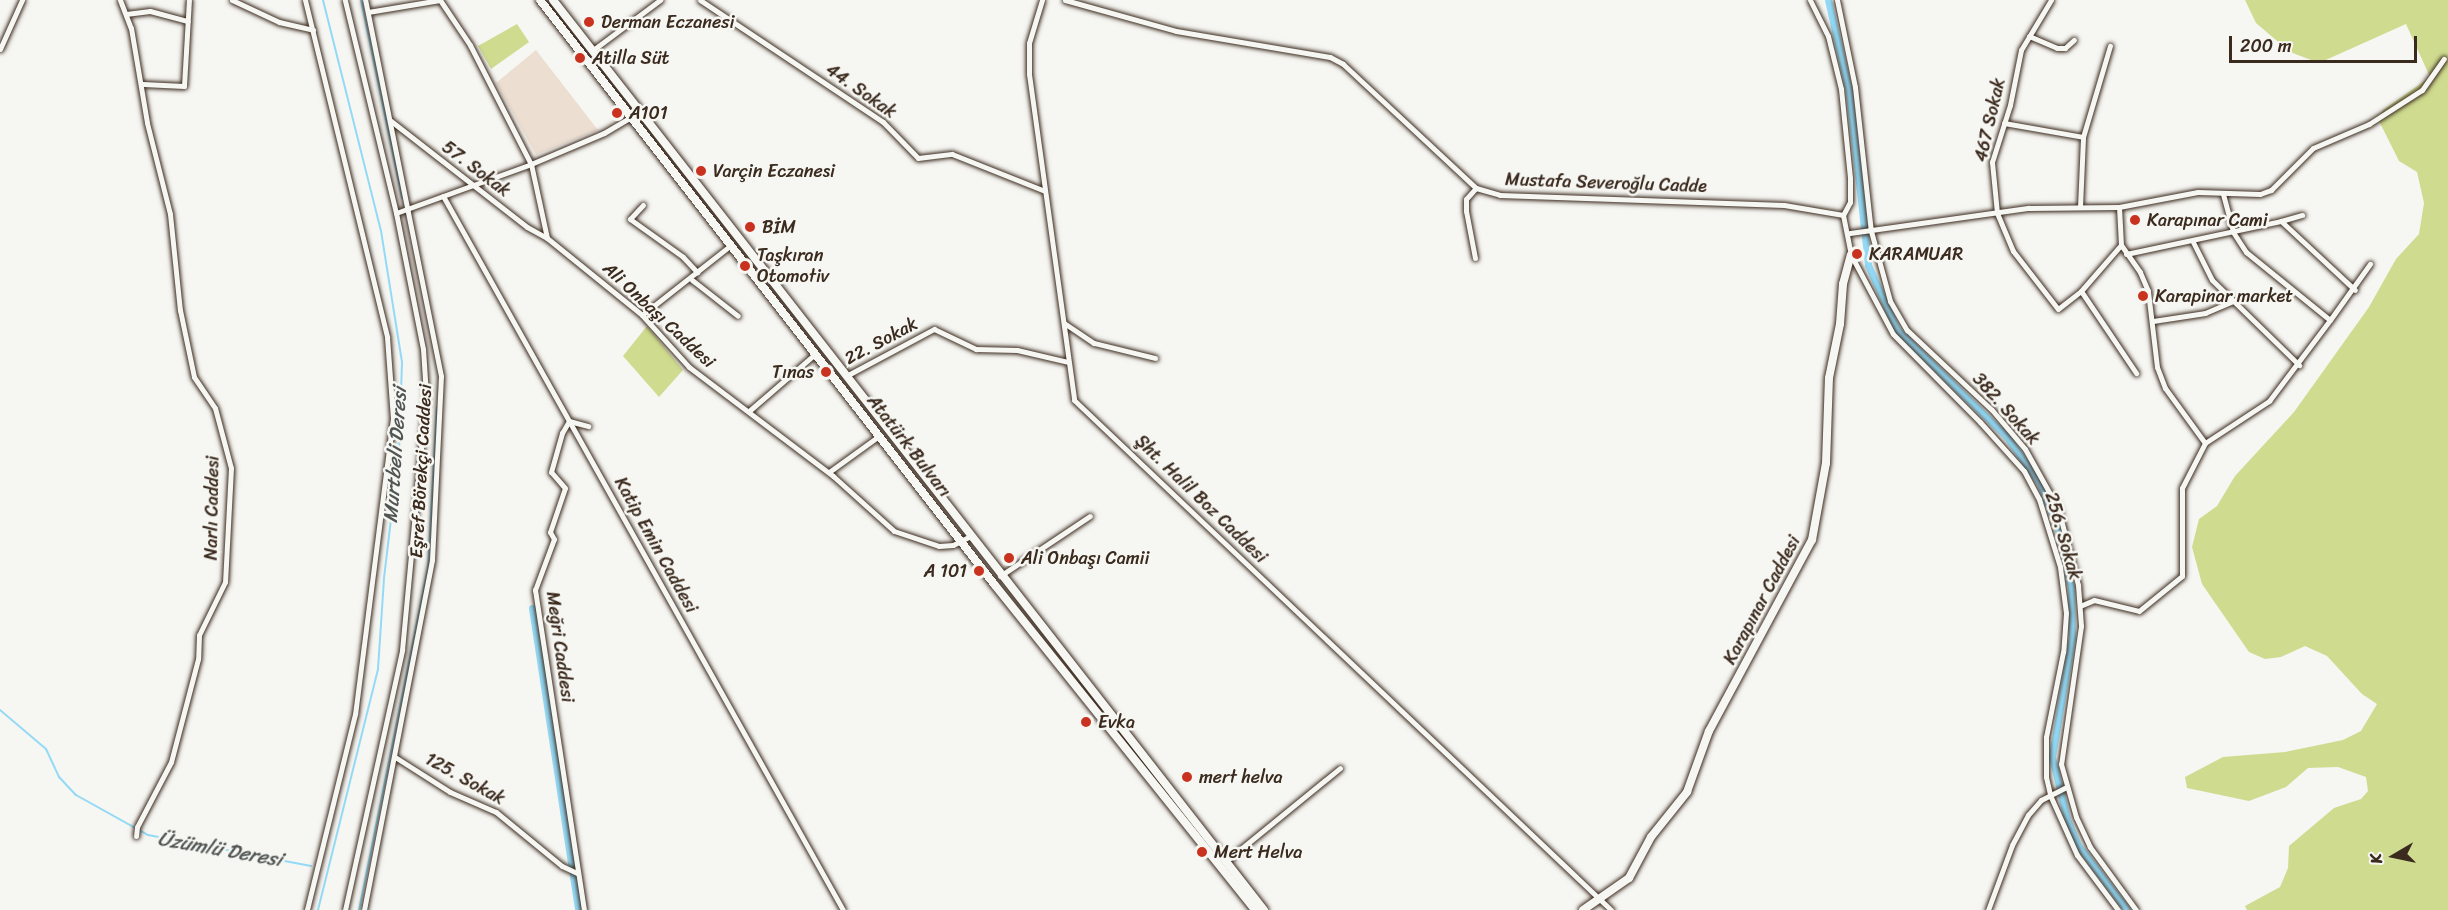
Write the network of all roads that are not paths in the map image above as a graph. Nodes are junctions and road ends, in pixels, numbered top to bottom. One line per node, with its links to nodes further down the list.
1 (22, 0): 24 (street)
2 (120, 0): 18 (street, Narlı Caddesi)
3 (189, 0): 19 (street)
4 (232, 0): 20 (street)
5 (305, 0): 20 (street)
6 (345, 0): 42 (street)
7 (365, 0): 17 (street, Eşref Börekçi Caddesi)
8 (540, 0): 29 (main road, Atatürk Bulvarı)
9 (553, 0): 25 (main road, Atatürk Bulvarı)
10 (660, 0): 25 (street)
11 (700, 0): 36 (street, 44. Sokak)
12 (1042, 0): 36 (street, Şht. Halil Boz Caddesi)
13 (1065, 0): 35 (street, Mustafa Severoğlu Cadde)
14 (1810, 0): 44 (street)
15 (1837, 0): 47 (street, 382. Sokak)
16 (2051, 0): 21 (street, 467 Sokak)
17 (368, 12): 30 (street, Eşref Börekçi Caddesi); 33 (street)
18 (126, 14): 19 (street); 27 (street, Narlı Caddesi)
19 (188, 21): 27 (street)
20 (313, 30): 92 (street)
21 (2029, 36): 22 (street); 31 (street, 467 Sokak)
22 (2073, 40)
23 (2110, 46): 32 (street)
24 (0, 50)
25 (593, 50): 28 (main road, Atatürk Bulvarı)
26 (2444, 59): 37 (street)
27 (143, 84): 88 (street, Narlı Caddesi)
28 (641, 111): 29 (street); 73 (main road, Atatürk Bulvarı)
29 (632, 116): 33 (street); 52 (main road, Atatürk Bulvarı)
30 (390, 119): 34 (street, 57. Sokak); 42 (street, Eşref Börekçi Caddesi)
31 (2004, 123): 32 (street); 43 (street, 467 Sokak)
32 (2083, 137): 40 (street)
33 (531, 164): 34 (street); 50 (street)
34 (473, 185): 38 (street); 50 (street, 57. Sokak)
35 (1476, 188): 44 (street, Mustafa Severoğlu Cadde); 56 (street)
36 (1045, 190): 67 (street, Şht. Halil Boz Caddesi)
37 (2223, 195): 41 (street); 48 (street)
38 (443, 196): 42 (street); 75 (street, Katip Emin Caddesi)
39 (643, 205): 58 (street)
40 (2080, 207): 41 (street); 43 (street)
41 (2119, 207): 53 (street)
42 (404, 210): 84 (street, Eşref Börekçi Caddesi); 93 (street)
43 (1997, 213): 47 (street); 61 (street, 467 Sokak)
44 (1843, 215): 49 (street, 256. Sokak)
45 (2302, 215): 46 (street)
46 (2281, 221): 48 (street); 60 (street)
47 (1871, 231): 49 (street); 83 (street, 382. Sokak)
48 (2233, 232): 51 (street); 65 (street)
49 (1850, 233): 55 (street, 256. Sokak)
50 (548, 238): 63 (street, Ali Onbaşı Caddesi)
51 (2193, 242): 54 (street); 62 (street)
52 (731, 245): 58 (street); 68 (main road, Atatürk Bulvarı)
53 (2121, 245): 54 (street); 61 (street)
54 (2126, 254): 66 (street)
55 (1851, 255): 87 (street, 256. Sokak); 91 (street, Karapınar Caddesi)
56 (1475, 258)
57 (2370, 264): 60 (street)
58 (698, 272): 59 (street)
59 (692, 279): 63 (street); 64 (street)
60 (2355, 290): 65 (street)
61 (2081, 291): 72 (street)
62 (2233, 301): 66 (street); 71 (street)
63 (642, 315): 74 (street, Ali Onbaşı Caddesi)
64 (738, 316)
65 (2330, 320): 71 (street)
66 (2153, 321): 78 (street)
67 (1064, 323): 69 (street); 70 (street, Şht. Halil Boz Caddesi)
68 (815, 354): 74 (street); 77 (main road, Atatürk Bulvarı)
69 (1155, 358)
70 (1068, 362): 73 (street, 22. Sokak); 91 (street, Şht. Halil Boz Caddesi)
71 (2299, 365): 78 (street)
72 (2136, 373)
73 (845, 377): 81 (main road, Atatürk Bulvarı)
74 (749, 411): 79 (street, Ali Onbaşı Caddesi)
75 (569, 421): 76 (street); 90 (street, Meğri Caddesi); 96 (street, Katip Emin Caddesi)
76 (588, 426)
77 (879, 436): 79 (street); 81 (main road, Atatürk Bulvarı)
78 (2205, 443): 83 (street)
79 (829, 472): 81 (street, Ali Onbaşı Caddesi)
80 (1090, 516): 82 (street)
81 (965, 539): 82 (main road, Atatürk Bulvarı); 97 (main road, Atatürk Bulvarı)
82 (1000, 576): 89 (main road, Atatürk Bulvarı)
83 (2080, 606): 86 (street, 382. Sokak)
84 (395, 757): 90 (street, 125. Sokak); 94 (street, Eşref Börekçi Caddesi)
85 (1340, 768): 89 (street)
86 (2065, 787): 87 (street); 103 (street, 382. Sokak)
87 (2052, 793): 101 (street); 102 (street, 256. Sokak)
88 (136, 832)
89 (1226, 861): 98 (main road, Atatürk Bulvarı)
90 (577, 873): 95 (street, Meğri Caddesi)
91 (1600, 899): 99 (street, Karapınar Caddesi); 100 (street, Şht. Halil Boz Caddesi)
92 (307, 910)
93 (345, 910)
94 (364, 910)
95 (584, 910)
96 (843, 910)
97 (1255, 910)
98 (1264, 910)
99 (1583, 910)
100 (1611, 910)
101 (1988, 910)
102 (2118, 910)
103 (2136, 910)

